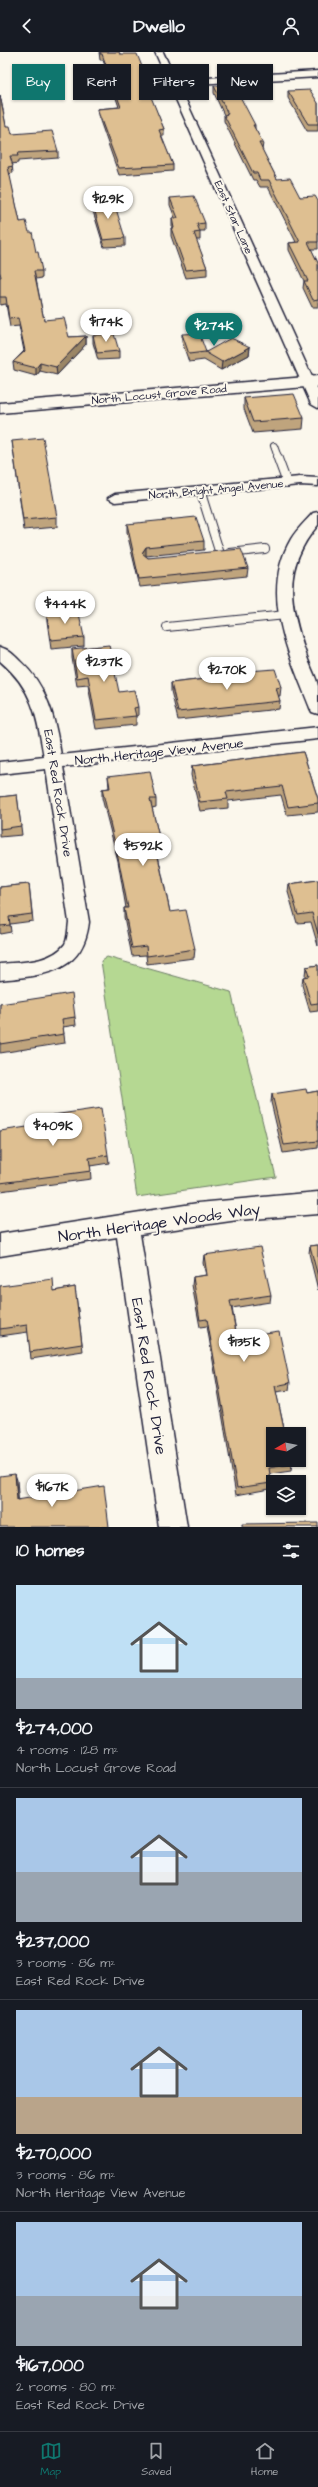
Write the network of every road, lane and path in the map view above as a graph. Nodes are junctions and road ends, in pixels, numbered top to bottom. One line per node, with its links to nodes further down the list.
1 (159, 52): 2 (street, East Star Lane)
2 (165, 64)
3 (318, 74): 4 (street)
4 (209, 81)
5 (182, 100): 6 (street, East Star Lane)
6 (313, 381): 7 (street, East Star Lane); 8 (main road, North Locust Grove Road)
7 (318, 404)
8 (0, 408)
9 (274, 446): 10 (lane)
10 (287, 482): 11 (street, North Bright Angel Avenue); 12 (street, North Bright Angel Avenue)
11 (318, 482)
12 (200, 490): 13 (street, North Bright Angel Avenue); 15 (lane)
13 (114, 498)
14 (318, 516): 16 (street)
15 (265, 549)
16 (286, 615): 17 (lane); 19 (street)
17 (168, 627)
18 (0, 652): 21 (street, East Red Rock Drive)
19 (318, 708)
20 (318, 733): 21 (street, North Heritage View Avenue)
21 (55, 762): 22 (street, North Heritage View Avenue); 23 (street, East Red Rock Drive)
22 (0, 768)
23 (0, 972)
24 (318, 1203): 25 (street, North Heritage Woods Way)
25 (127, 1225): 26 (street, North Heritage Woods Way); 27 (street, East Red Rock Drive)
26 (0, 1245)
27 (173, 1527)

